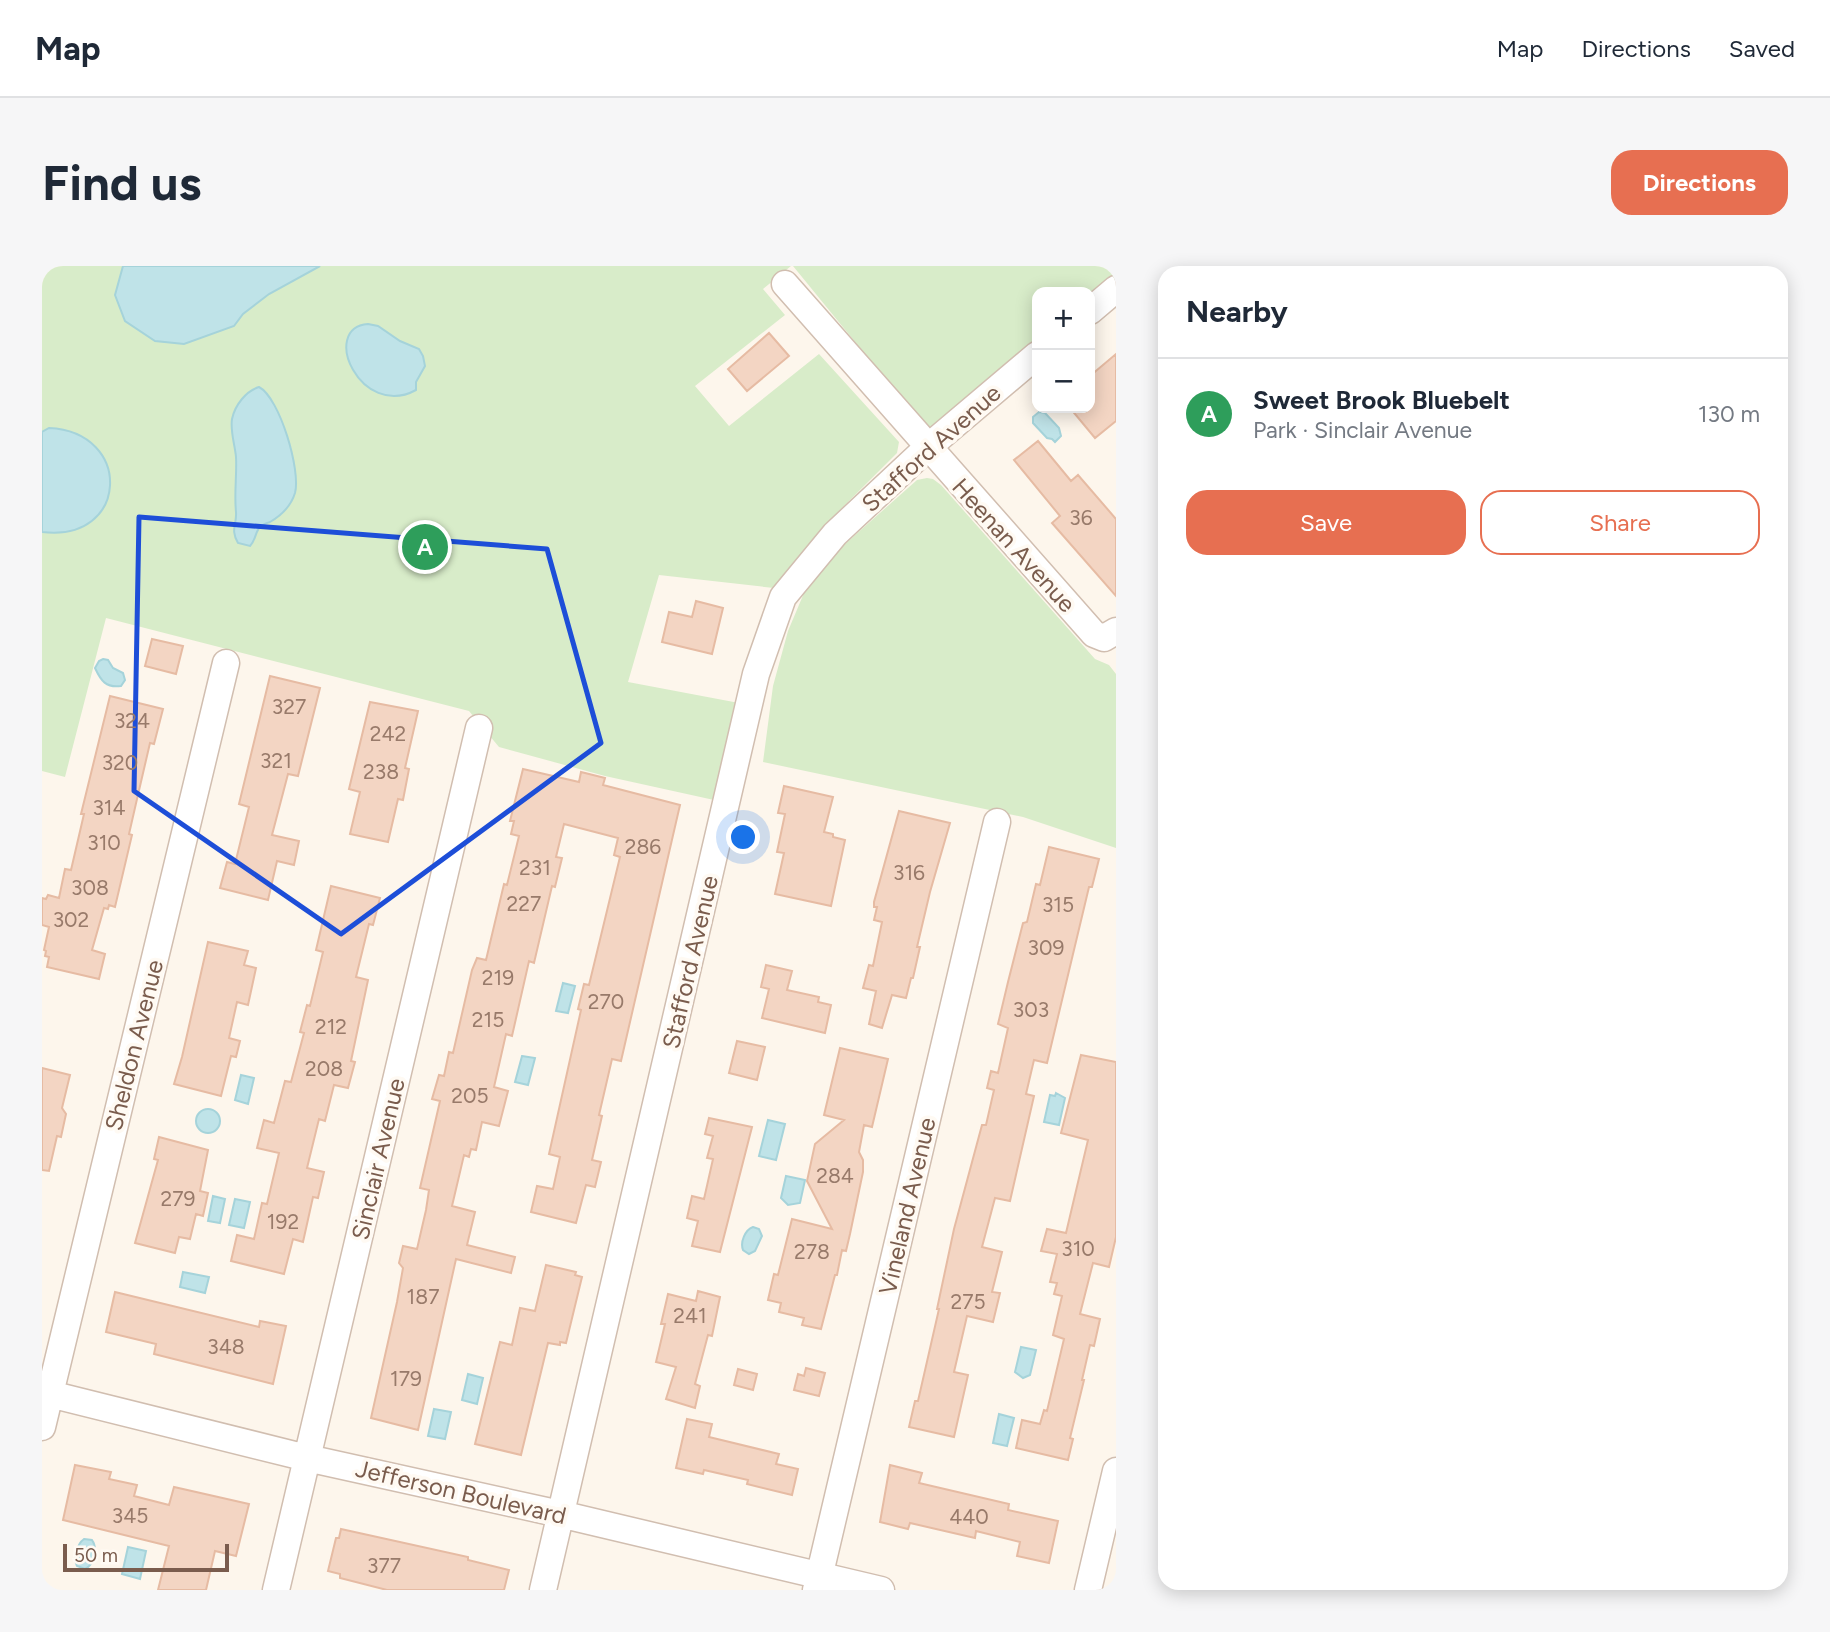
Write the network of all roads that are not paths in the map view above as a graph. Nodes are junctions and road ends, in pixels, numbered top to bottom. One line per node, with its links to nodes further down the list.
1 (785, 284): 5 (street, Heenan Avenue)
2 (1116, 289): 3 (street)
3 (1095, 307)
4 (1032, 359): 5 (street, Stafford Avenue)
5 (927, 447): 6 (street, Heenan Avenue); 14 (street, Stafford Avenue)
6 (1110, 634)
7 (226, 663): 10 (street, Sheldon Avenue)
8 (479, 728): 12 (street, Sinclair Avenue)
9 (997, 822): 15 (street, Vineland Avenue)
10 (46, 1393): 11 (street, Sheldon Avenue); 12 (street, Jefferson Boulevard)
11 (42, 1427)
12 (307, 1458): 14 (street, Jefferson Boulevard); 16 (street, Sinclair Avenue)
13 (1116, 1471): 19 (street)
14 (560, 1514): 15 (street, Jefferson Boulevard); 17 (street, Stafford Avenue)
15 (818, 1583): 18 (street, Jefferson Boulevard)
16 (276, 1590)
17 (543, 1590)
18 (881, 1590)
19 (1088, 1590)

